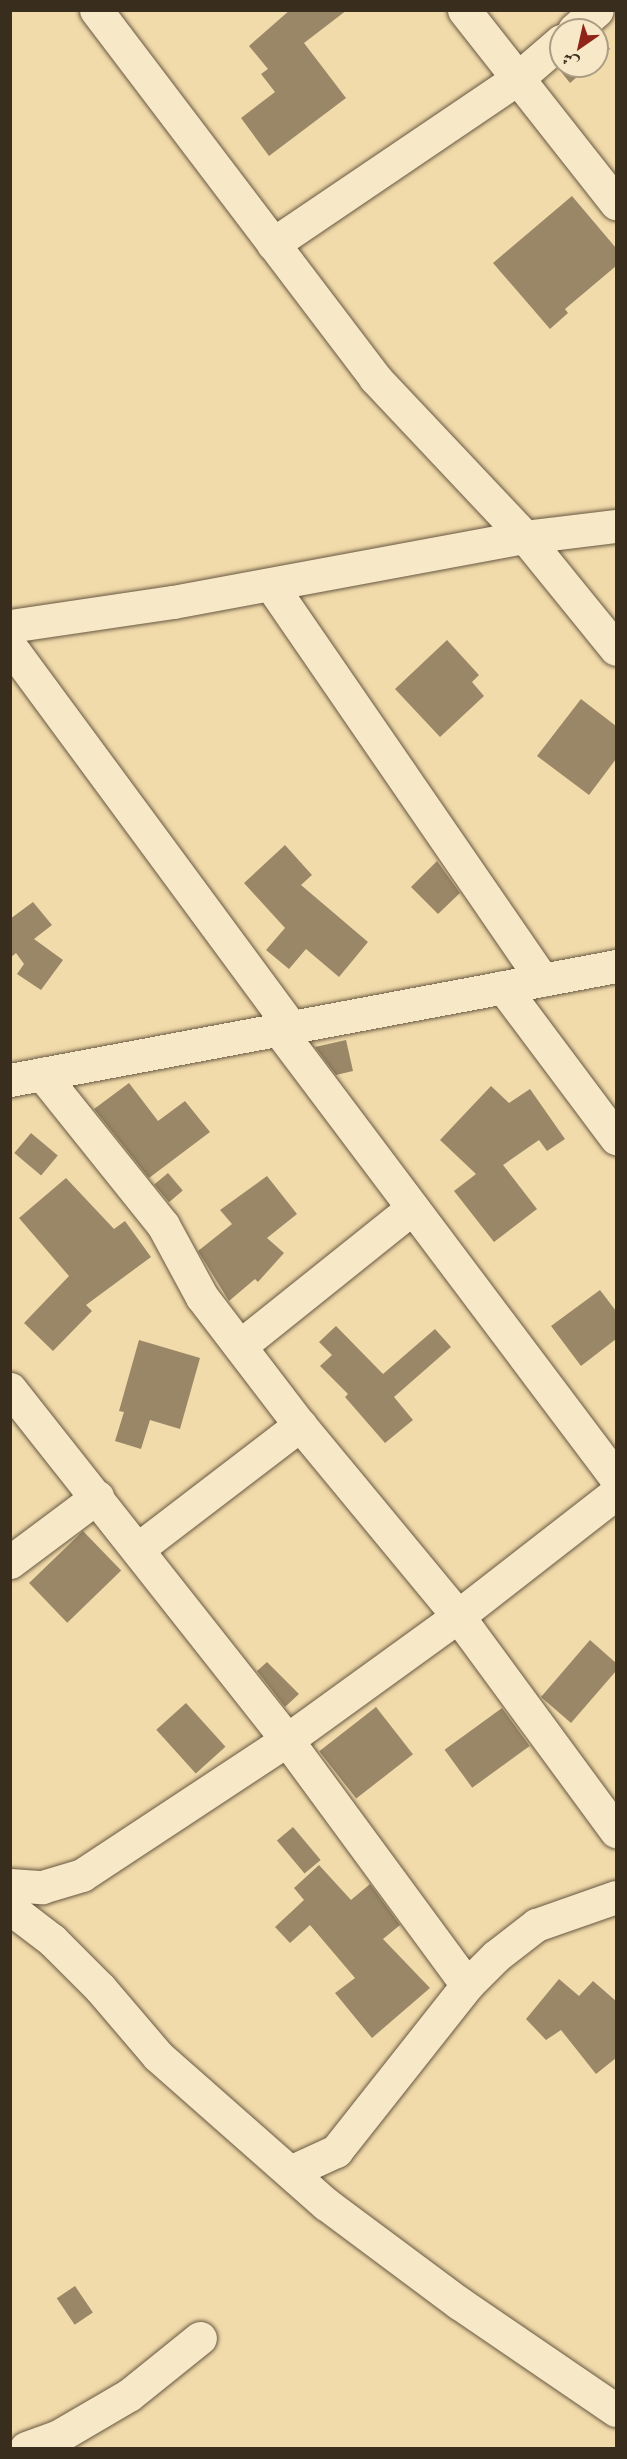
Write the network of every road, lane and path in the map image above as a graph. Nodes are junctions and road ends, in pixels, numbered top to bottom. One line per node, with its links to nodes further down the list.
1 (96, 10): 6 (street)
2 (464, 10): 4 (street)
3 (549, 51): 4 (street)
4 (518, 78): 5 (street); 6 (street)
5 (616, 203)
6 (273, 244): 8 (street)
7 (616, 526): 8 (street)
8 (525, 537): 9 (street); 12 (street)
9 (271, 585): 10 (street); 14 (street)
10 (10, 626)
11 (10, 646): 16 (street)
12 (616, 649)
13 (616, 966): 14 (street)
14 (542, 980): 15 (street)
15 (503, 987): 16 (street); 18 (street)
16 (285, 1028): 17 (street); 19 (street)
17 (19, 1077): 20 (street)
18 (616, 1138)
19 (412, 1208): 20 (street); 23 (street)
20 (240, 1346): 22 (street)
21 (10, 1389): 25 (street)
22 (300, 1425): 26 (street); 28 (street)
23 (616, 1478)
24 (616, 1493): 28 (street)
25 (97, 1497): 26 (street); 27 (street)
26 (139, 1548): 29 (street)
27 (10, 1562)
28 (458, 1616): 29 (street); 30 (street)
29 (287, 1740): 31 (street); 34 (street)
30 (616, 1831)
31 (10, 1886)
32 (616, 1897): 34 (street)
33 (10, 1908): 35 (street)
34 (466, 1985): 35 (street)
35 (290, 2172): 37 (street)
36 (200, 2338): 38 (street)
37 (616, 2410)
38 (26, 2448)

